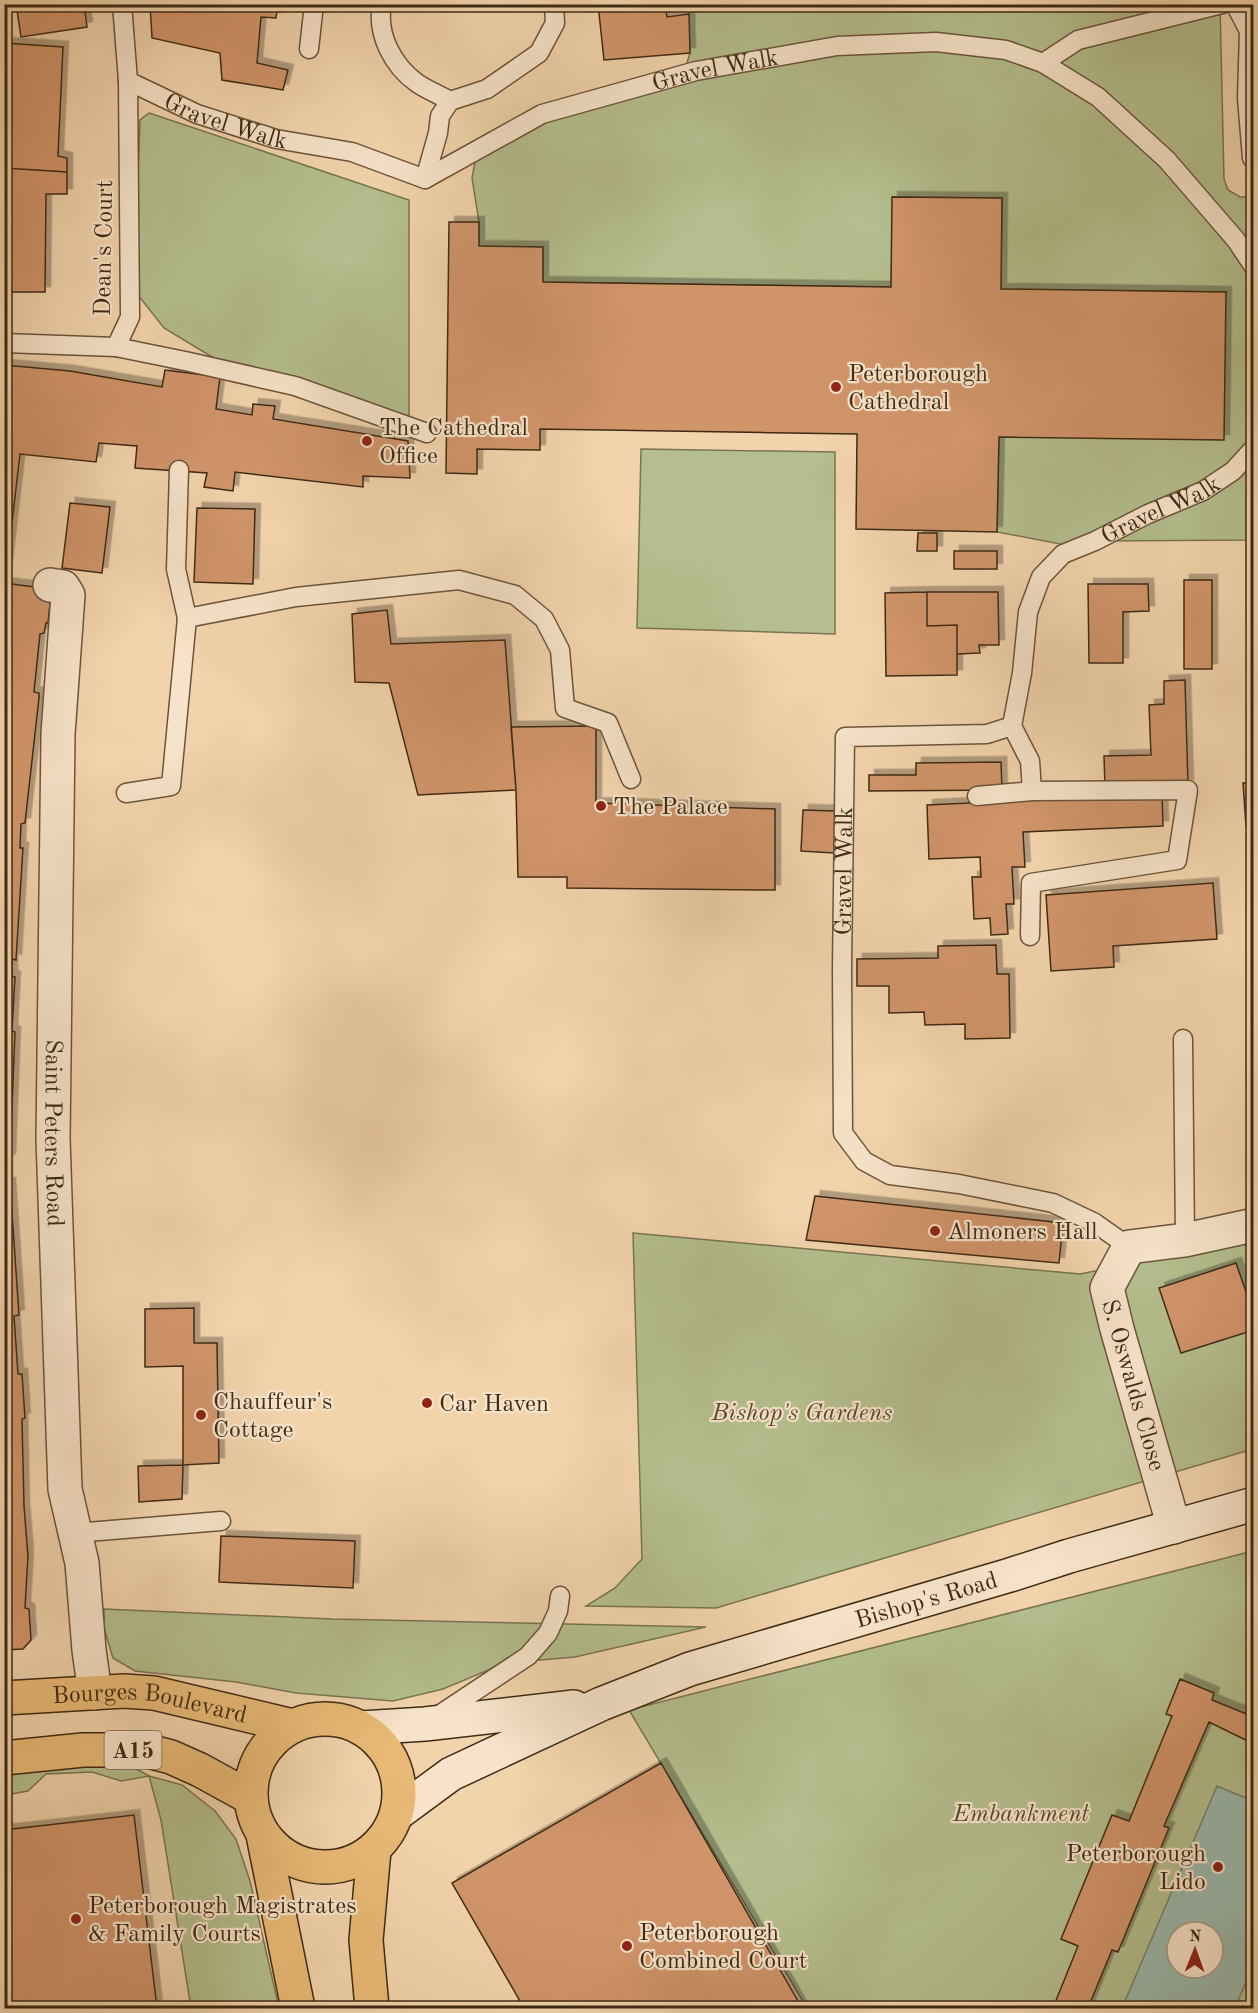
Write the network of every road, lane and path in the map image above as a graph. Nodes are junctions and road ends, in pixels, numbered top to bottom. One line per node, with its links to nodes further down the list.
1 (122, 4): 9 (lane, Dean's Court)
2 (314, 4): 7 (lane)
3 (382, 4): 10 (lane)
4 (554, 4): 10 (lane)
5 (1222, 4): 8 (lane)
6 (1235, 4): 11 (lane)
7 (309, 49)
8 (1043, 63): 12 (lane, Gravel Walk); 13 (lane, Gravel Walk)
9 (128, 81): 12 (lane, Gravel Walk); 15 (lane, Dean's Court)
10 (450, 101): 12 (lane)
11 (1254, 158)
12 (425, 179)
13 (1254, 267)
14 (4, 343): 15 (lane)
15 (116, 347): 16 (lane, Dean's Court)
16 (427, 433)
17 (1254, 448): 21 (lane, Gravel Walk)
18 (179, 470): 20 (lane)
19 (51, 585): 34 (street, Saint Peters Road)
20 (187, 618): 22 (lane); 24 (lane)
21 (1012, 726): 23 (lane); 30 (lane, Gravel Walk)
22 (631, 779)
23 (1032, 791): 25 (lane); 26 (lane)
24 (126, 793)
25 (977, 796)
26 (1030, 936)
27 (1183, 1039): 29 (lane)
28 (1254, 1226): 29 (street)
29 (1185, 1240): 30 (street)
30 (1129, 1247): 33 (street, S. Oswalds Close)
31 (1254, 1504): 33 (street, Bishop's Road)
32 (221, 1521): 34 (lane)
33 (1174, 1527): 38 (street, Bishop's Road)
34 (75, 1533): 36 (street, Saint Peters Road)
35 (560, 1596): 39 (lane)
36 (95, 1693): 37 (main road, Bourges Boulevard / A15); 40 (main road, Bourges Boulevard / A15)
37 (4, 1698)
38 (601, 1704): 39 (street, Bishop's Road); 44 (street, Bishop's Road)
39 (425, 1724): 41 (street, Bishop's Road)
40 (293, 1726): 41 (main road); 43 (main road)
41 (361, 1728): 44 (main road)
42 (4, 1758): 43 (main road, Bourges Boulevard / A15)
43 (251, 1798): 45 (main road)
44 (398, 1812): 46 (main road)
45 (263, 1835): 46 (main road); 47 (main road)
46 (374, 1850): 48 (main road)
47 (298, 2008)
48 (372, 2008)

